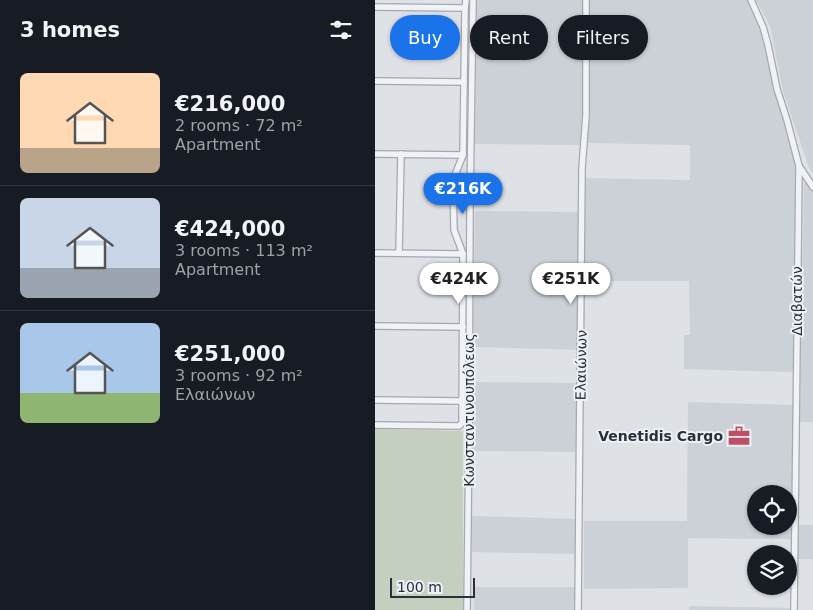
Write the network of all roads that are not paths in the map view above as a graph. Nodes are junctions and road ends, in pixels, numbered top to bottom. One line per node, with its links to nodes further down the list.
1 (466, 0): 6 (street)
2 (473, 0): 15 (street, Κωνσταντινουπόλεως)
3 (585, 0): 25 (street, Ελαιώνων)
4 (751, 0): 12 (street, Διαβατών)
5 (375, 7): 6 (street)
6 (465, 8): 8 (street)
7 (375, 81): 8 (street)
8 (464, 82): 11 (street)
9 (375, 154): 10 (street)
10 (401, 154): 11 (street); 17 (street)
11 (463, 155): 14 (street)
12 (799, 166): 13 (street); 26 (street, Διαβατών)
13 (813, 187)
14 (453, 201): 15 (street); 18 (street)
15 (469, 201): 24 (street, Κωνσταντινουπόλεως)
16 (375, 253): 17 (street)
17 (399, 253): 18 (street)
18 (463, 254): 20 (street)
19 (375, 326): 20 (street)
20 (463, 327): 22 (street)
21 (375, 400): 22 (street)
22 (462, 401): 23 (street)
23 (375, 425)
24 (467, 610)
25 (578, 610)
26 (795, 610)

